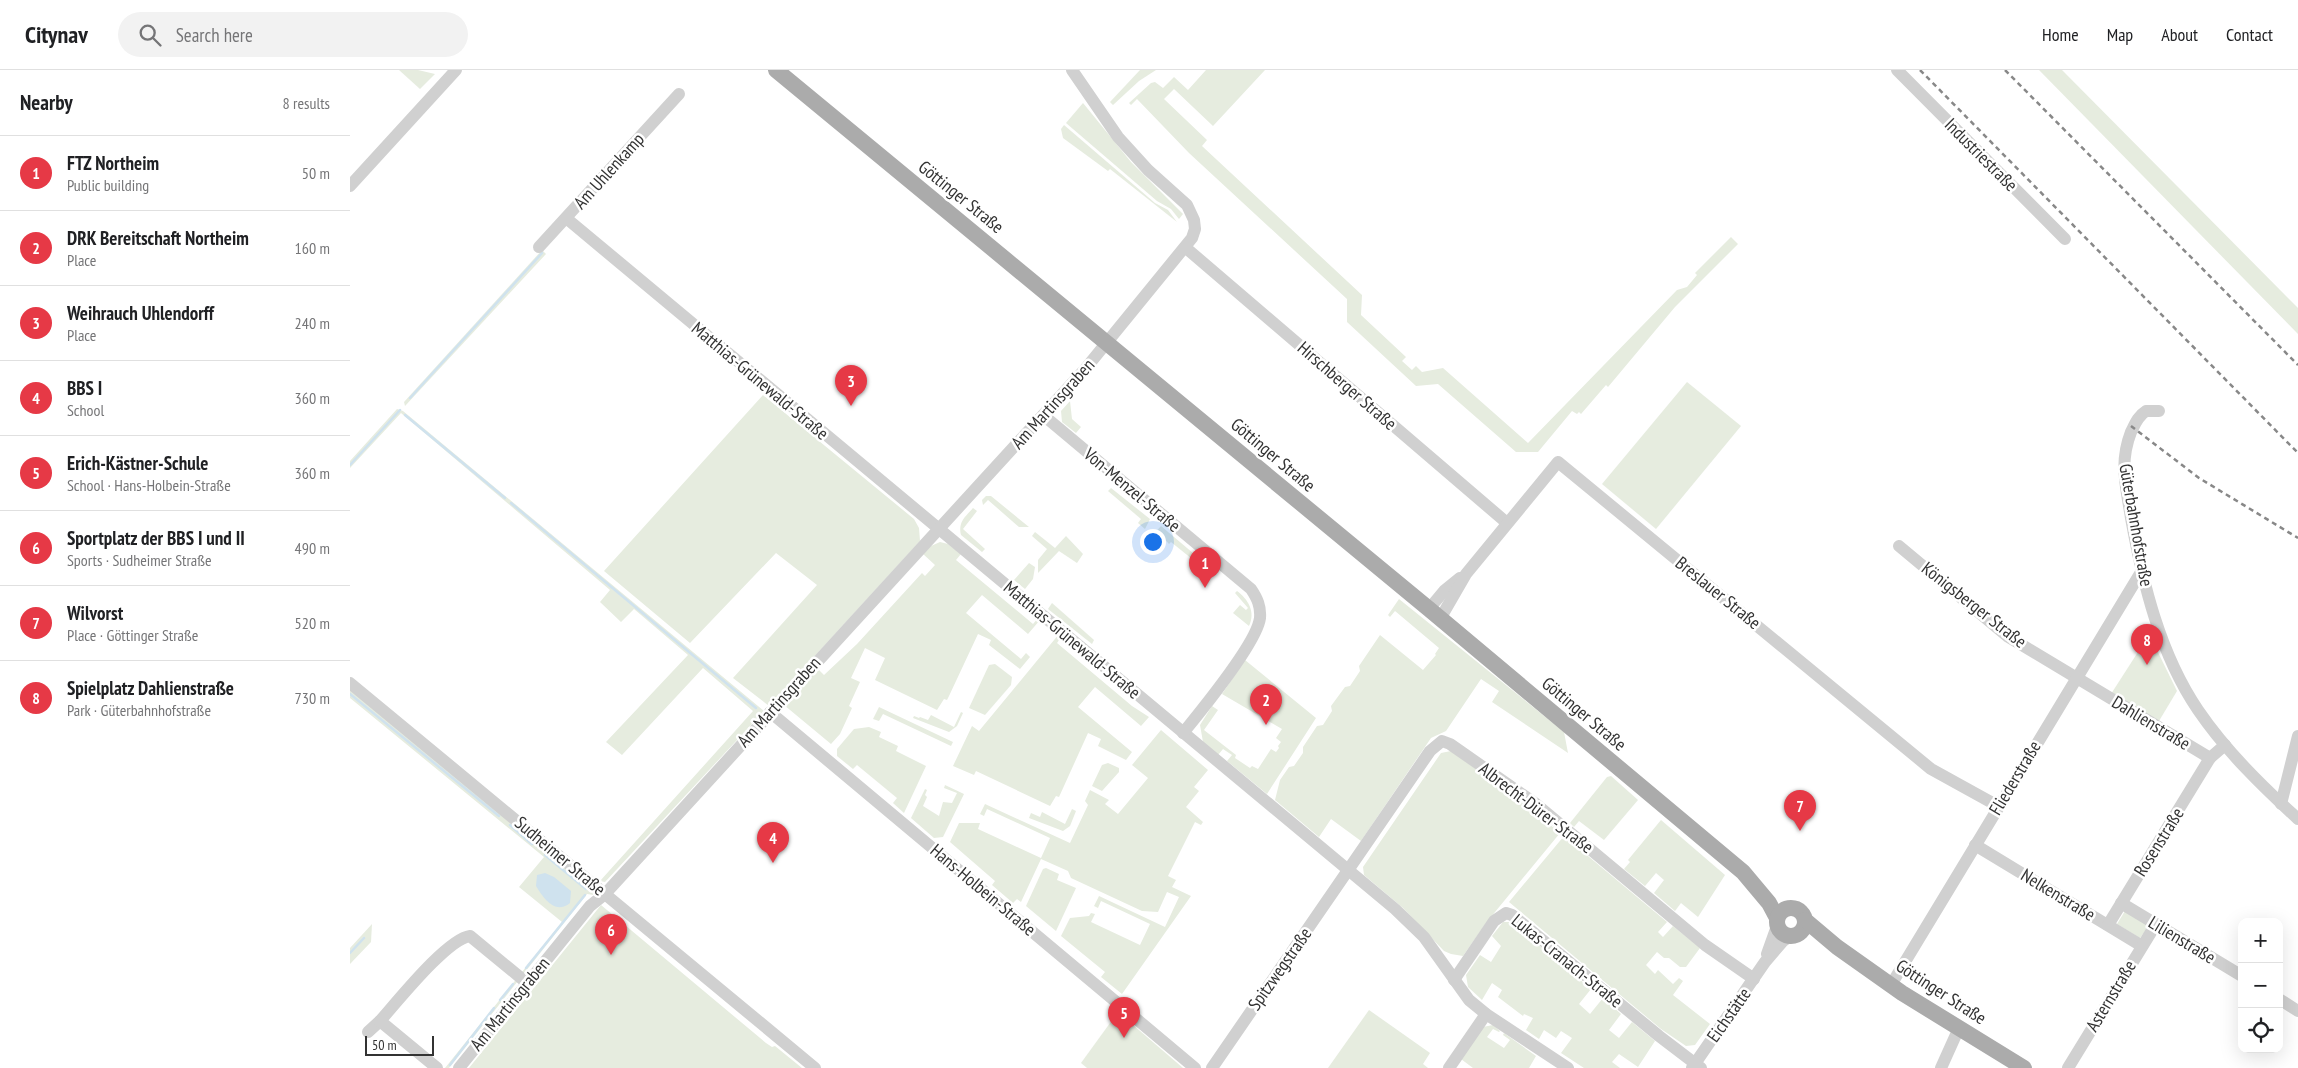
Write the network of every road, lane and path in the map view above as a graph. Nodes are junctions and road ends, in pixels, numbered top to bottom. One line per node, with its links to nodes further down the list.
1 (456, 70): 6 (street)
2 (776, 70): 11 (main road, Göttinger Straße)
3 (1072, 70): 10 (street)
4 (1897, 70): 8 (street, Industriestraße)
5 (679, 94): 7 (street, Am Uhlenkamp)
6 (350, 186)
7 (566, 218): 9 (street, Am Uhlenkamp); 15 (street, Matthias-Grünewald-Straße)
8 (2065, 239)
9 (540, 247)
10 (1186, 248): 11 (street, Am Martinsgraben); 14 (street, Hirschberger Straße)
11 (1107, 342): 13 (street, Am Martinsgraben); 18 (main road, Göttinger Straße)
12 (2159, 411): 17 (street, Güterbahnhofstraße)
13 (1043, 415): 15 (street, Am Martinsgraben); 22 (street, Von-Menzel-Straße)
14 (1507, 523): 18 (street, Breslauer Straße); 27 (street, Breslauer Straße)
15 (939, 528): 21 (street, Am Martinsgraben); 22 (street, Matthias-Grünewald-Straße)
16 (1899, 546): 19 (street, Königsberger Straße)
17 (2141, 572): 19 (street, Fliederstraße); 24 (street, Güterbahnhofstraße)
18 (1435, 614): 31 (main road, Göttinger Straße)
19 (2076, 678): 25 (street, Dahlienstraße); 27 (street, Fliederstraße)
20 (350, 683): 32 (street, Sudheimer Straße)
21 (770, 712): 32 (street, Am Martinsgraben); 56 (street, Hans-Holbein-Straße)
22 (1183, 733): 30 (street, Matthias-Grünewald-Straße)
23 (2298, 736): 26 (street)
24 (2225, 745): 25 (street, Dahlienstraße); 26 (street, Güterbahnhofstraße)
25 (2210, 758): 33 (street, Rosenstraße)
26 (2281, 804): 28 (street, Güterbahnhofstraße)
27 (1998, 806): 29 (street, Fliederstraße)
28 (2298, 819)
29 (1975, 845): 37 (street, Nelkenstraße); 45 (street, Fliederstraße)
30 (1349, 870): 42 (street, Albrecht-Dürer-Straße); 43 (street, Matthias-Grünewald-Straße); 57 (street, Spitzwegstraße)
31 (1743, 872): 34 (main road, Göttinger Straße); 35 (main road, Göttinger Straße)
32 (605, 894): 44 (street, Am Martinsgraben); 55 (street, Sudheimer Straße)
33 (2122, 903): 36 (street, Lilienstraße); 37 (street, Rosenstraße)
34 (1794, 908): 35 (main road); 38 (main road, Göttinger Straße)
35 (1777, 922): 38 (main road, Göttinger Straße); 40 (street, Eichstätte)
36 (2156, 924): 39 (street, Asternstraße); 41 (street, Lilienstraße)
37 (2108, 925): 39 (street, Nelkenstraße)
38 (1798, 930): 40 (street, Eichstätte); 45 (main road, Göttinger Straße)
39 (2142, 946): 62 (street, Asternstraße)
40 (1764, 962): 42 (street, Eichstätte)
41 (2238, 974)
42 (1754, 979): 52 (street, Eichstätte)
43 (1454, 980): 48 (street, Matthias-Grünewald-Straße); 52 (street, Lukas-Cranach-Straße)
44 (528, 982): 49 (street); 54 (street, Am Martinsgraben)
45 (1892, 985): 50 (main road, Göttinger Straße)
46 (2283, 1002): 47 (street)
47 (2298, 1011)
48 (1486, 1014): 58 (street); 59 (street, Matthias-Grünewald-Straße)
49 (380, 1020): 51 (street); 53 (street)
50 (1960, 1028): 60 (street); 61 (main road, Göttinger Straße)
51 (368, 1032)
52 (1696, 1066)
53 (436, 1068)
54 (459, 1068)
55 (815, 1068)
56 (1195, 1068)
57 (1212, 1068)
58 (1449, 1068)
59 (1568, 1068)
60 (1942, 1068)
61 (2024, 1068)
62 (2068, 1068)

